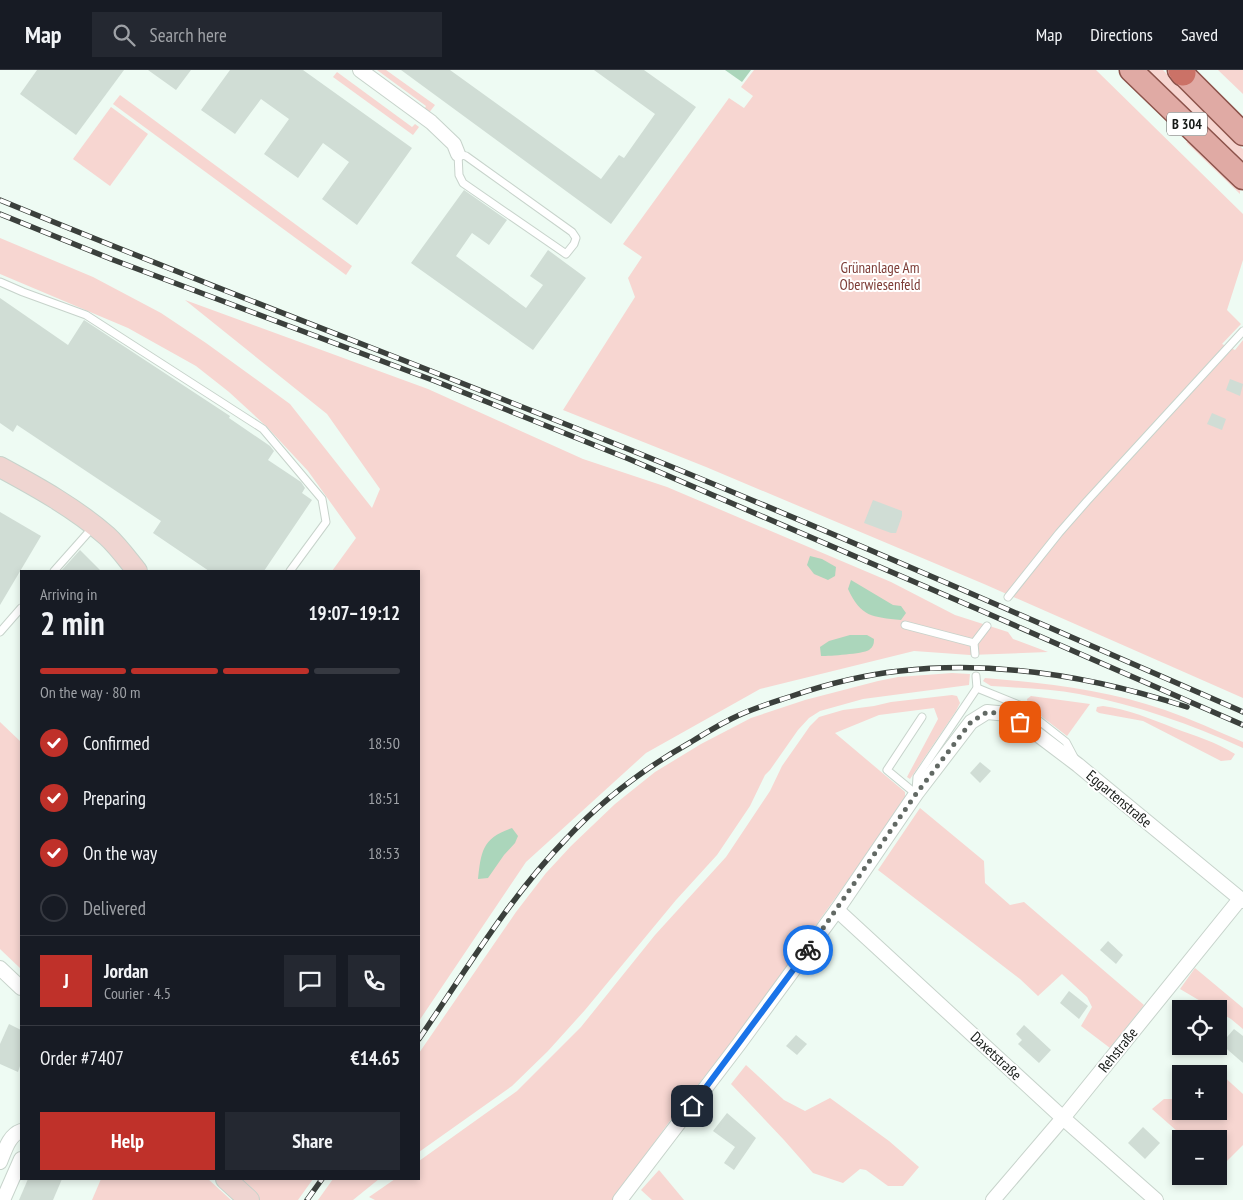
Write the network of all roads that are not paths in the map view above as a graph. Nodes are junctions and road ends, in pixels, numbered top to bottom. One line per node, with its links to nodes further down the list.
1 (360, 70): 5 (street)
2 (1130, 70): 6 (main road, B 304)
3 (1181, 71): 4 (main road, B 304)
4 (1243, 134)
5 (458, 154): 5 (lane)
6 (1243, 178)
7 (0, 282): 13 (lane)
8 (1243, 331): 14 (lane)
9 (0, 467): 10 (street)
10 (94, 526): 11 (lane); 12 (street)
11 (55, 570)
12 (137, 570)
13 (291, 570)
14 (1008, 597)
15 (20, 609): 18 (lane)
16 (906, 625): 19 (lane)
17 (987, 626): 19 (lane)
18 (0, 632)
19 (974, 643): 20 (lane)
20 (974, 654)
21 (976, 676): 22 (lane)
22 (976, 688): 24 (lane); 25 (lane)
23 (922, 717): 25 (lane)
24 (1078, 765): 25 (street, Eggartenstraße); 26 (street, Eggartenstraße)
25 (916, 794): 27 (street)
26 (1241, 900): 30 (street, Rehstraße)
27 (837, 910): 30 (street, Daxetstraße); 38 (street)
28 (0, 968): 29 (street)
29 (20, 987)
30 (1063, 1118): 39 (street, Rehstraße); 40 (street, Daxetstraße)
31 (20, 1131): 32 (street)
32 (4, 1143): 34 (street)
33 (20, 1161): 36 (street)
34 (0, 1162)
35 (227, 1180): 37 (street)
36 (3, 1200)
37 (249, 1200)
38 (620, 1200)
39 (993, 1200)
40 (1156, 1200)

